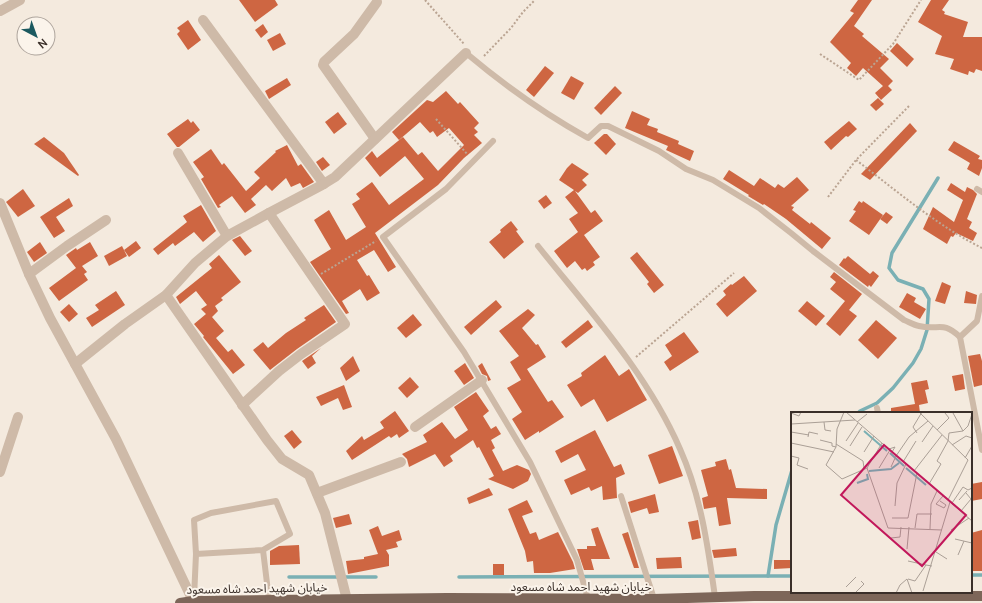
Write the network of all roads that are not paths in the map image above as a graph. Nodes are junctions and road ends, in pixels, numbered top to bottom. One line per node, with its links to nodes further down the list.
1 (20, 0): 3 (street)
2 (377, 2): 6 (street)
3 (0, 11)
4 (203, 20): 9 (street)
5 (466, 53): 6 (street); 19 (lane)
6 (375, 139): 9 (street)
7 (493, 140): 21 (lane)
8 (178, 154): 13 (street)
9 (324, 184): 11 (street)
10 (0, 203): 15 (street)
11 (269, 213): 13 (street); 22 (street)
12 (106, 220): 15 (street)
13 (227, 236): 16 (street)
14 (538, 246): 34 (lane)
15 (29, 274): 20 (street)
16 (166, 295): 20 (street); 22 (street)
17 (982, 296): 18 (lane)
18 (980, 322): 19 (lane)
19 (960, 337): 25 (lane)
20 (75, 364): 39 (street)
21 (482, 380): 24 (street); 36 (lane)
22 (242, 405): 28 (street)
23 (18, 417): 27 (street)
24 (415, 427)
25 (982, 450)
26 (401, 462): 28 (street)
27 (0, 472)
28 (317, 493): 41 (street)
29 (621, 496): 37 (lane)
30 (263, 550): 31 (lane); 31 (lane); 40 (lane)
31 (196, 554): 39 (lane)
32 (911, 594): 44 (main road, خیابان شهید احمد شاه مسعود); 45 (main road, خیابان شهید احمد شاه مسعود)
33 (982, 596): 38 (main road, خیابان شهید احمد شاه مسعود)
34 (715, 597): 37 (main road, خیابان شهید احمد شاه مسعود); 43 (main road, خیابان شهید احمد شاه مسعود)
35 (832, 597): 43 (main road, خیابان شهید احمد شاه مسعود); 44 (main road, خیابان شهید احمد شاه مسعود)
36 (588, 598): 42 (main road, خیابان شهید احمد شاه مسعود); 46 (main road, خیابان شهید احمد شاه مسعود)
37 (654, 599): 42 (main road, خیابان شهید احمد شاه مسعود)
38 (954, 599): 45 (main road, خیابان شهید احمد شاه مسعود)
39 (194, 600): 40 (main road, خیابان شهید احمد شاه مسعود); 47 (main road, خیابان شهید احمد شاه مسعود)
40 (269, 600): 41 (main road, خیابان شهید احمد شاه مسعود)
41 (347, 600): 46 (main road, خیابان شهید احمد شاه مسعود)
42 (615, 600)
43 (754, 600)
44 (889, 600)
45 (924, 600)
46 (447, 601)
47 (180, 603)

